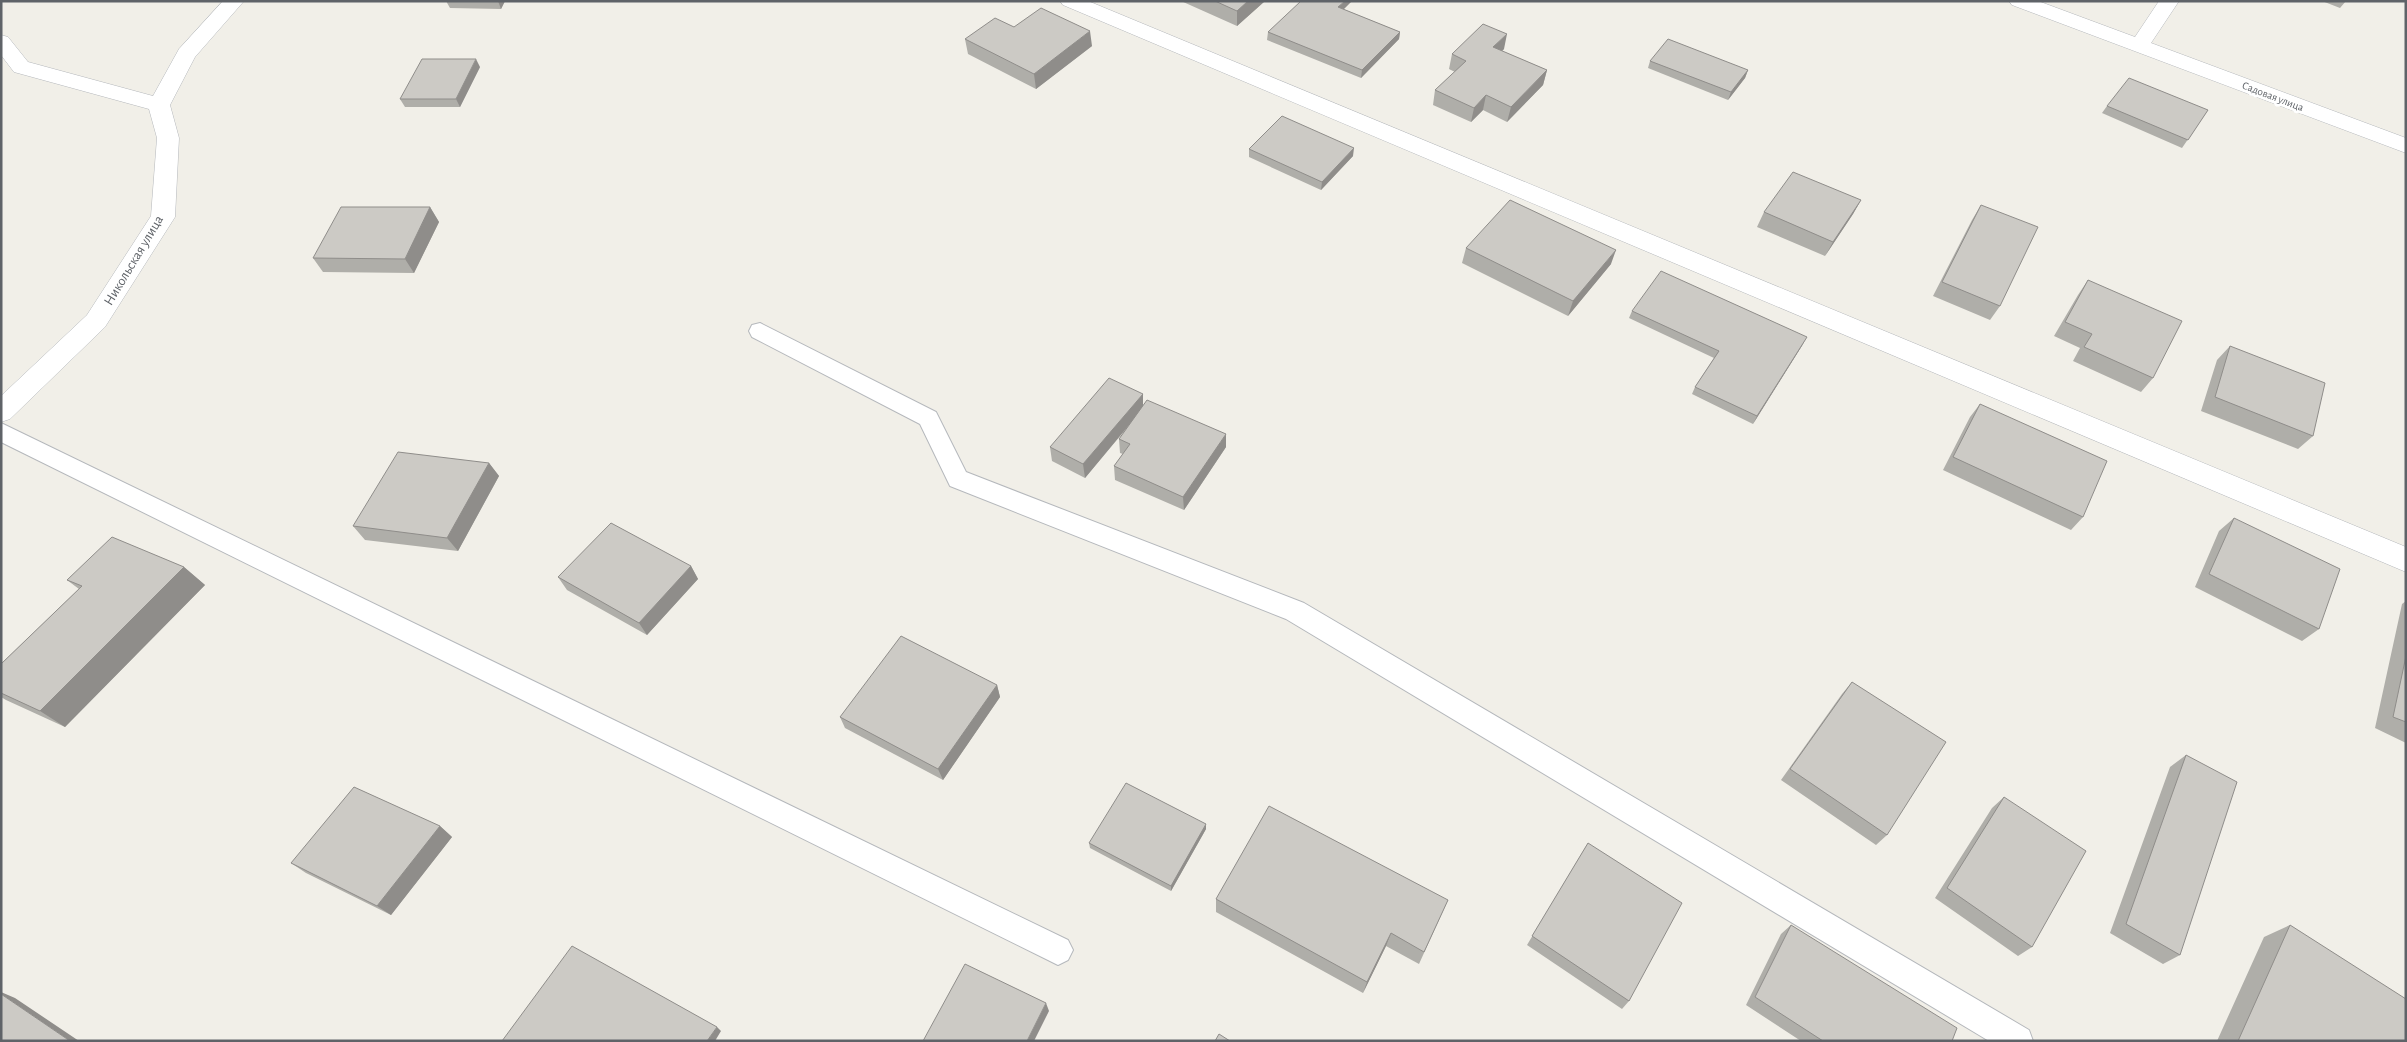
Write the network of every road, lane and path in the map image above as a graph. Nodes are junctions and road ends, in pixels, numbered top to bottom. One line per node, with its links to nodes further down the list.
1 (234, 1): 7 (street)
2 (1070, 1): 12 (street)
3 (2019, 1): 6 (street, Садовая улица)
4 (2169, 1): 6 (street)
5 (1, 41): 7 (street)
6 (2139, 46): 8 (street, Садовая улица)
7 (159, 105): 10 (street, Никольская улица)
8 (2406, 146)
9 (760, 331): 14 (lane)
10 (1, 412)
11 (1, 432): 13 (lane)
12 (2406, 560)
13 (1058, 950)
14 (2018, 1041)

